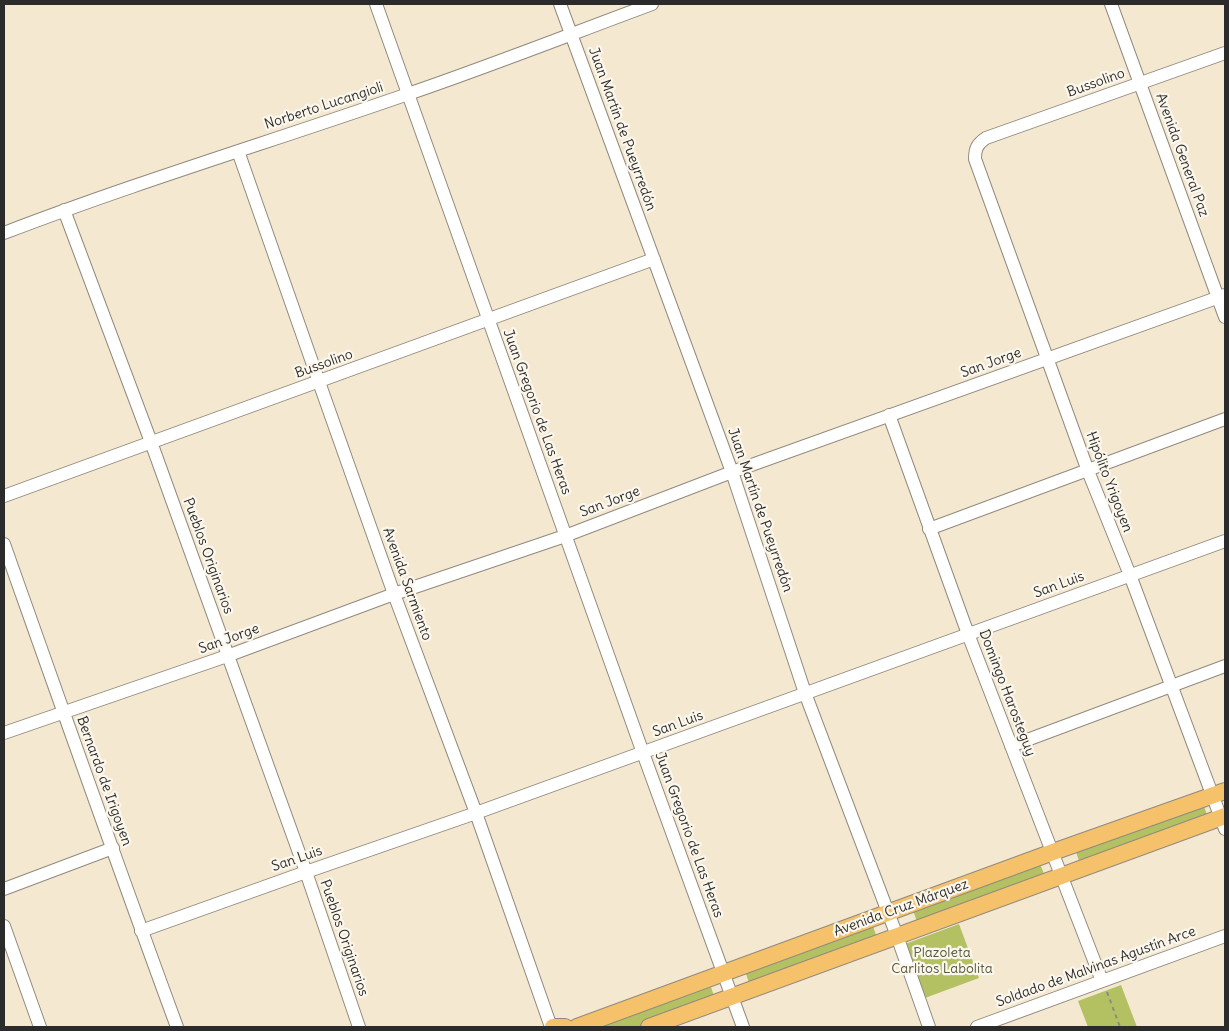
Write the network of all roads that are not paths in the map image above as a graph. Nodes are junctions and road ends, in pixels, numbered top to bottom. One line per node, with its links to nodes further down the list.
1 (376, 4): 8 (street, Juan Gregorio de Las Heras)
2 (560, 4): 5 (street, Juan Martín de Pueyrredón)
3 (652, 4): 5 (street, Norberto Lucangioli)
4 (1111, 4): 7 (street, Avenida General Paz)
5 (571, 34): 8 (street, Norberto Lucangioli); 13 (street, Juan Martín de Pueyrredón)
6 (1225, 53): 7 (street, Bussolino)
7 (1140, 83): 9 (street, Bussolino); 14 (street, Avenida General Paz)
8 (408, 94): 10 (street, Norberto Lucangioli); 16 (street, Juan Gregorio de Las Heras)
9 (978, 144): 17 (street, Hipólito Yrigoyen)
10 (238, 150): 11 (street, Norberto Lucangioli); 18 (street, Avenida Sarmiento)
11 (64, 210): 12 (street, Norberto Lucangioli); 21 (street, Pueblos Originarios)
12 (4, 233)
13 (654, 259): 16 (street, Bussolino); 23 (street, Juan Martín de Pueyrredón)
14 (1222, 297): 15 (street, Avenida General Paz); 17 (street, San Jorge)
15 (1225, 317)
16 (487, 320): 18 (street, Bussolino); 26 (street, Juan Gregorio de Las Heras)
17 (1047, 359): 19 (street, San Jorge); 22 (street, Hipólito Yrigoyen)
18 (319, 382): 21 (street, Bussolino); 30 (street, Avenida Sarmiento)
19 (889, 416): 23 (street, San Jorge); 25 (street, Domingo Harosteguy)
20 (1225, 419): 22 (street)
21 (151, 442): 24 (street, Bussolino); 32 (street, Pueblos Originarios)
22 (1088, 471): 25 (street); 29 (street, Hipólito Yrigoyen)
23 (732, 472): 26 (street, San Jorge); 35 (street, Juan Martín de Pueyrredón)
24 (4, 496)
25 (929, 529): 31 (street, Domingo Harosteguy)
26 (565, 536): 30 (street, San Jorge); 39 (street, Juan Gregorio de Las Heras)
27 (1225, 541): 29 (street, San Luis)
28 (4, 544): 36 (street, Bernardo de Irigoyen)
29 (1130, 575): 31 (street, San Luis); 34 (street, Hipólito Yrigoyen)
30 (394, 594): 32 (street, San Jorge); 41 (street, Avenida Sarmiento)
31 (968, 634): 35 (street, San Luis); 38 (street, Domingo Harosteguy)
32 (227, 656): 36 (street, San Jorge); 45 (street, Pueblos Originarios)
33 (1225, 666): 34 (street)
34 (1172, 686): 38 (street); 40 (street, Hipólito Yrigoyen)
35 (805, 693): 39 (street, San Luis); 48 (street, Juan Martín de Pueyrredón)
36 (63, 712): 37 (street, San Jorge); 43 (street, Bernardo de Irigoyen)
37 (4, 733)
38 (1011, 746): 44 (street, Domingo Harosteguy)
39 (643, 753): 41 (street, San Luis); 53 (street, Juan Gregorio de Las Heras)
40 (1219, 793): 42 (street, Hipólito Yrigoyen); 44 (main road, Avenida Cruz Márquez)
41 (476, 813): 45 (street, San Luis); 59 (street, Avenida Sarmiento)
42 (1224, 821): 46 (main road, Avenida Cruz Márquez)
43 (113, 848): 47 (street); 50 (street, Bernardo de Irigoyen)
44 (1053, 852): 46 (street, Domingo Harosteguy); 48 (main road, Avenida Cruz Márquez)
45 (306, 872): 50 (street, San Luis); 58 (street, Pueblos Originarios)
46 (1062, 875): 51 (main road, Avenida Cruz Márquez); 54 (street, Domingo Harosteguy)
47 (4, 890)
48 (888, 912): 51 (street, Juan Martín de Pueyrredón); 53 (main road, Avenida Cruz Márquez)
49 (4, 926): 56 (street)
50 (141, 931): 57 (street, Bernardo de Irigoyen)
51 (897, 936): 55 (main road, Avenida Cruz Márquez); 64 (street, Juan Martín de Pueyrredón)
52 (1225, 936): 54 (street, Soldado de Malvinas Agustín Arce)
53 (723, 972): 55 (street, Juan Gregorio de Las Heras); 61 (main road, Avenida Cruz Márquez)
54 (1102, 980): 65 (street, Soldado de Malvinas Agustín Arce)
55 (732, 996): 62 (main road, Avenida Cruz Márquez); 63 (street, Juan Gregorio de Las Heras)
56 (40, 1027)
57 (176, 1027)
58 (359, 1027)
59 (552, 1027): 60 (main road)
60 (565, 1027)
61 (577, 1027)
62 (649, 1027)
63 (743, 1027)
64 (929, 1027)
65 (977, 1027)

